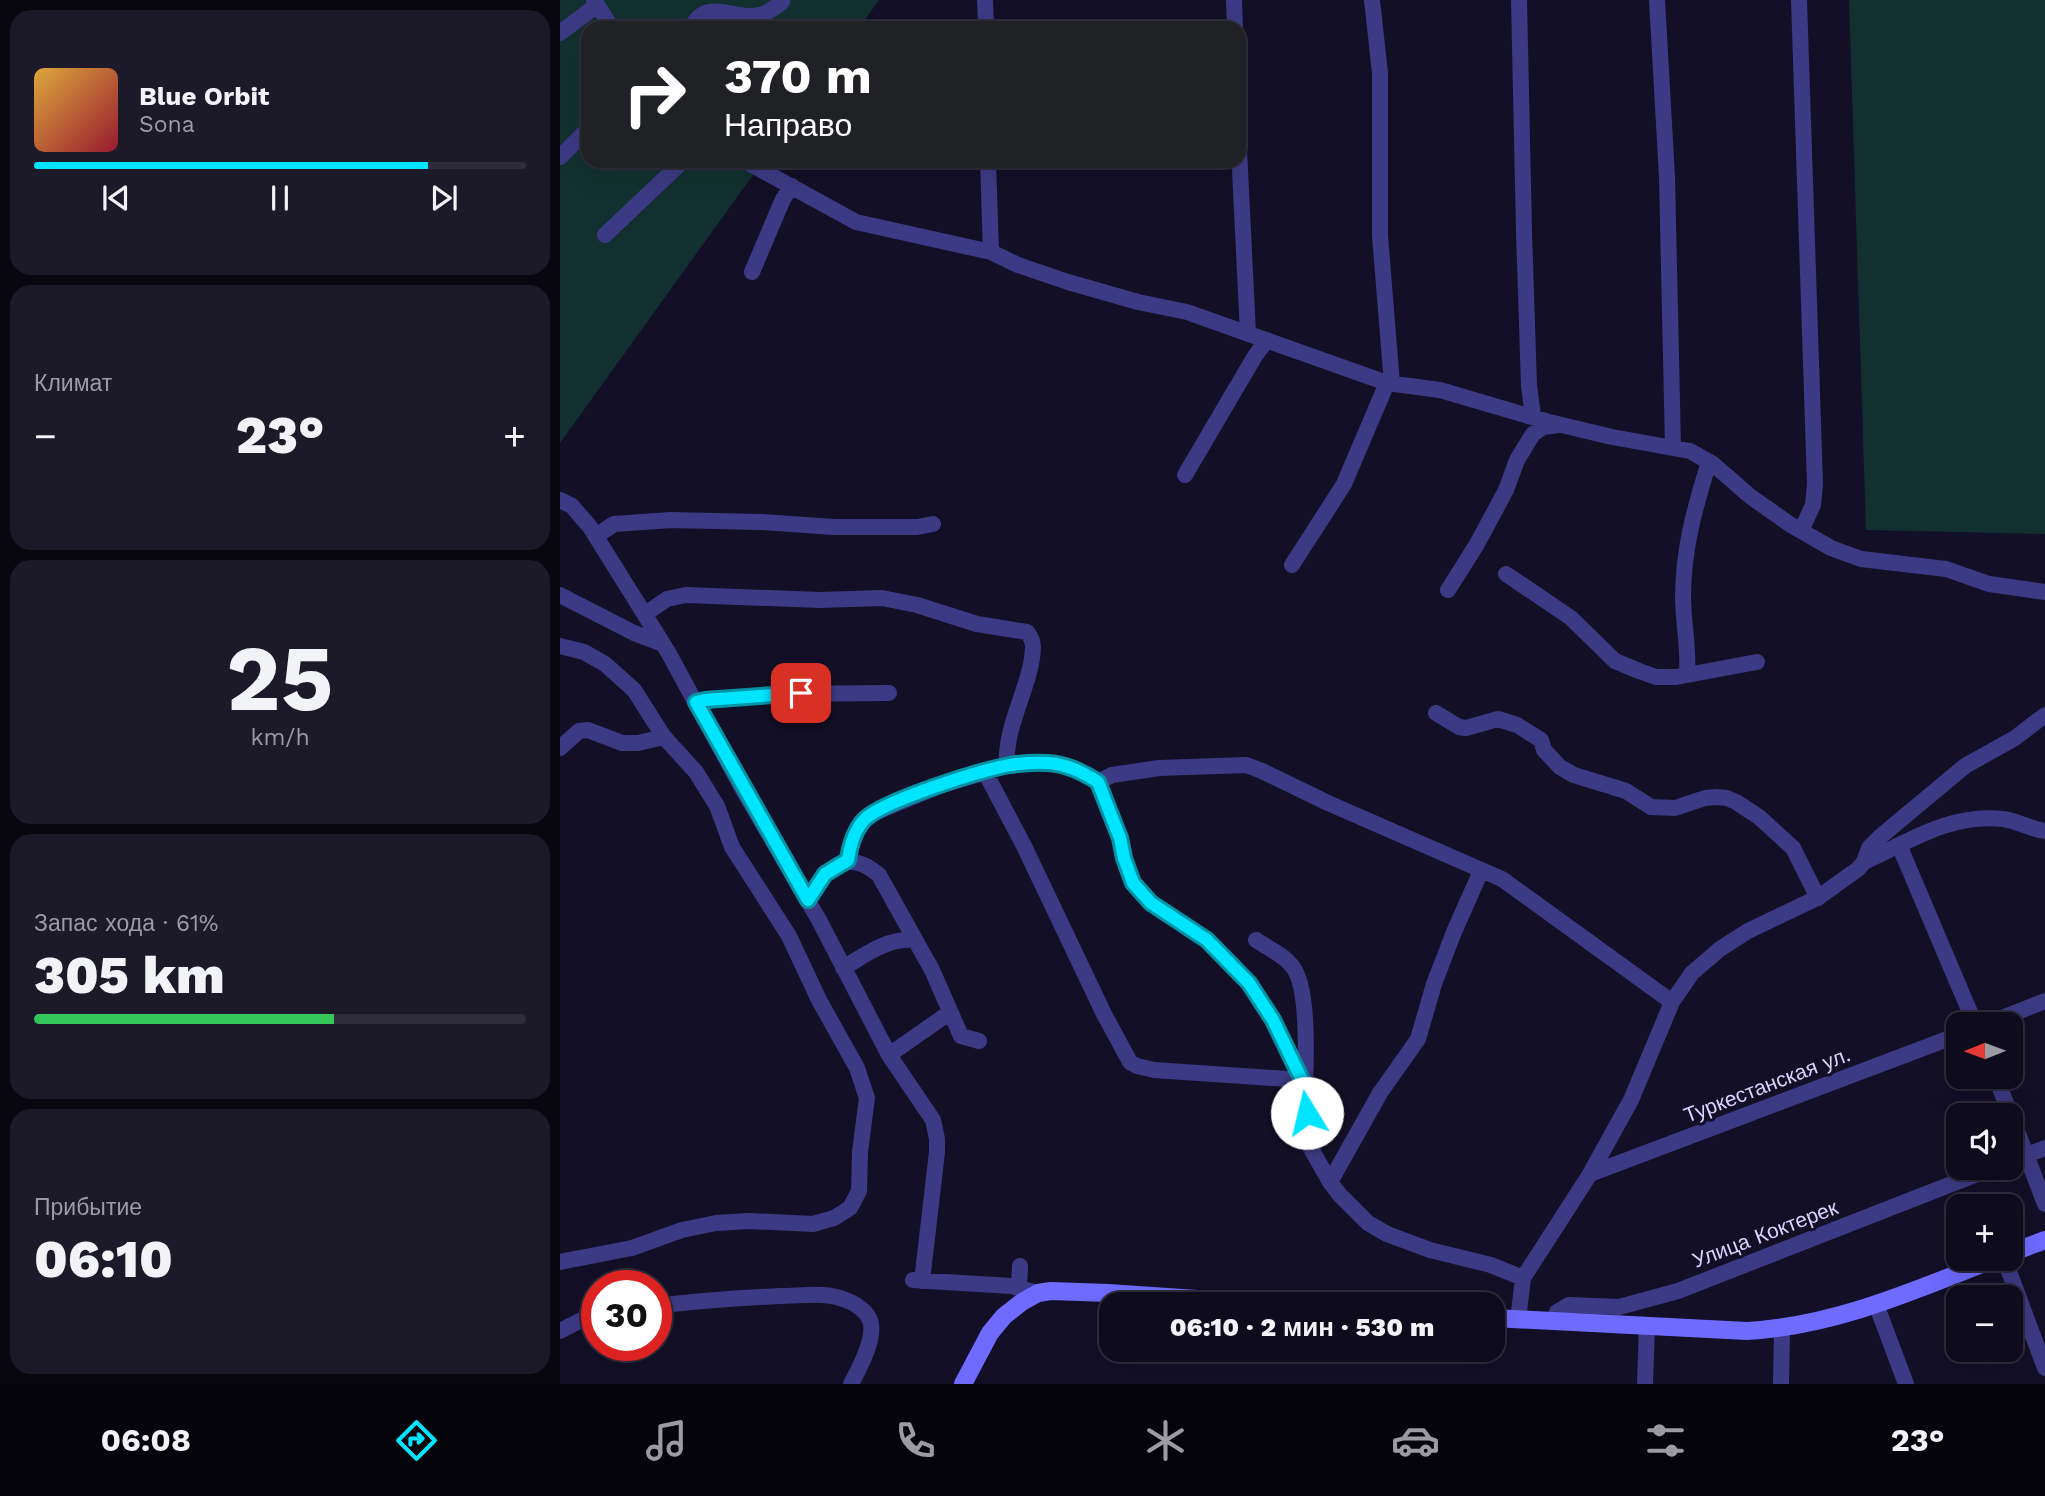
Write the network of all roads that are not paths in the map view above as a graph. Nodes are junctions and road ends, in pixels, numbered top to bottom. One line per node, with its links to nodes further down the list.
1 (985, 0): 11 (street)
2 (1234, 0): 12 (street)
3 (1372, 0): 26 (street)
4 (1519, 0): 27 (street)
5 (1657, 0): 29 (street)
6 (1799, 0): 34 (street)
7 (782, 2): 10 (street)
8 (596, 3): 9 (street); 13 (street)
9 (607, 21)
10 (694, 21)
11 (986, 21)
12 (1235, 21)
13 (560, 33)
14 (581, 136): 15 (street)
15 (560, 157)
16 (675, 168): 21 (street)
17 (758, 168): 20 (street)
18 (988, 168): 22 (street)
19 (1240, 168): 24 (street)
20 (792, 186): 22 (street); 23 (street)
21 (605, 235)
22 (990, 252): 24 (street)
23 (752, 272)
24 (1248, 334): 25 (street)
25 (1267, 340): 26 (street); 31 (street)
26 (1390, 384): 27 (street); 36 (street)
27 (1533, 416): 28 (street)
28 (1561, 424): 29 (street); 38 (street)
29 (1673, 447): 30 (street)
30 (1709, 462): 34 (street); 45 (street)
31 (1185, 475)
32 (560, 500): 35 (street)
33 (933, 524): 35 (street)
34 (1801, 531): 39 (street)
35 (596, 536): 41 (street)
36 (1292, 565)
37 (1506, 574): 45 (street)
38 (1448, 590)
39 (2045, 592)
40 (560, 595): 42 (street)
41 (645, 614): 42 (street); 52 (street)
42 (663, 643): 47 (street)
43 (560, 646): 50 (street)
44 (1757, 662): 45 (street)
45 (1687, 673)
46 (890, 692): 47 (street)
47 (696, 702): 61 (street)
48 (1436, 713): 60 (street)
49 (2045, 715): 58 (street)
50 (664, 737): 51 (street); 83 (street)
51 (560, 748)
52 (1007, 766): 53 (street); 54 (street)
53 (985, 772): 57 (street); 73 (street)
54 (1098, 782): 59 (street); 73 (street)
55 (2045, 831): 56 (street)
56 (1899, 845): 58 (street); 67 (street)
57 (848, 860): 61 (street); 62 (street)
58 (1864, 862): 60 (street)
59 (1481, 871): 66 (street); 79 (street)
60 (1818, 898): 66 (street)
61 (808, 900): 64 (street)
62 (914, 940): 64 (street); 69 (street)
63 (1256, 940): 73 (street)
64 (843, 968): 72 (street)
65 (2045, 1001): 68 (street)
66 (1672, 1002): 77 (street)
67 (1970, 1012)
68 (2017, 1012)
69 (949, 1013): 71 (street); 72 (street)
70 (1946, 1040): 77 (street, Туркестанская ул.)
71 (979, 1041)
72 (889, 1055): 88 (street)
73 (1303, 1088): 79 (street)
74 (2045, 1148): 75 (street)
75 (2023, 1156)
76 (2023, 1167): 80 (street)
77 (1590, 1174): 87 (street)
78 (1961, 1180): 96 (street, Улица Коктерек)
79 (1330, 1182): 87 (street)
80 (2045, 1204)
81 (2045, 1240): 82 (main road)
82 (2023, 1248)
83 (560, 1262)
84 (1020, 1266): 88 (street)
85 (1963, 1271): 91 (main road)
86 (2009, 1271): 100 (street)
87 (1523, 1278): 95 (street)
88 (1020, 1288): 89 (street)
89 (1038, 1293): 90 (main road); 102 (main road)
90 (1099, 1293)
91 (1876, 1304): 98 (main road); 105 (street)
92 (672, 1305): 101 (street)
93 (1505, 1319): 95 (main road)
94 (581, 1320): 99 (street)
95 (1518, 1320): 96 (main road)
96 (1554, 1322): 97 (main road)
97 (1647, 1326): 98 (main road); 103 (street)
98 (1782, 1329): 104 (street)
99 (560, 1331)
100 (2045, 1368)
101 (851, 1384)
102 (963, 1384)
103 (1645, 1384)
104 (1781, 1384)
105 (1906, 1384)

